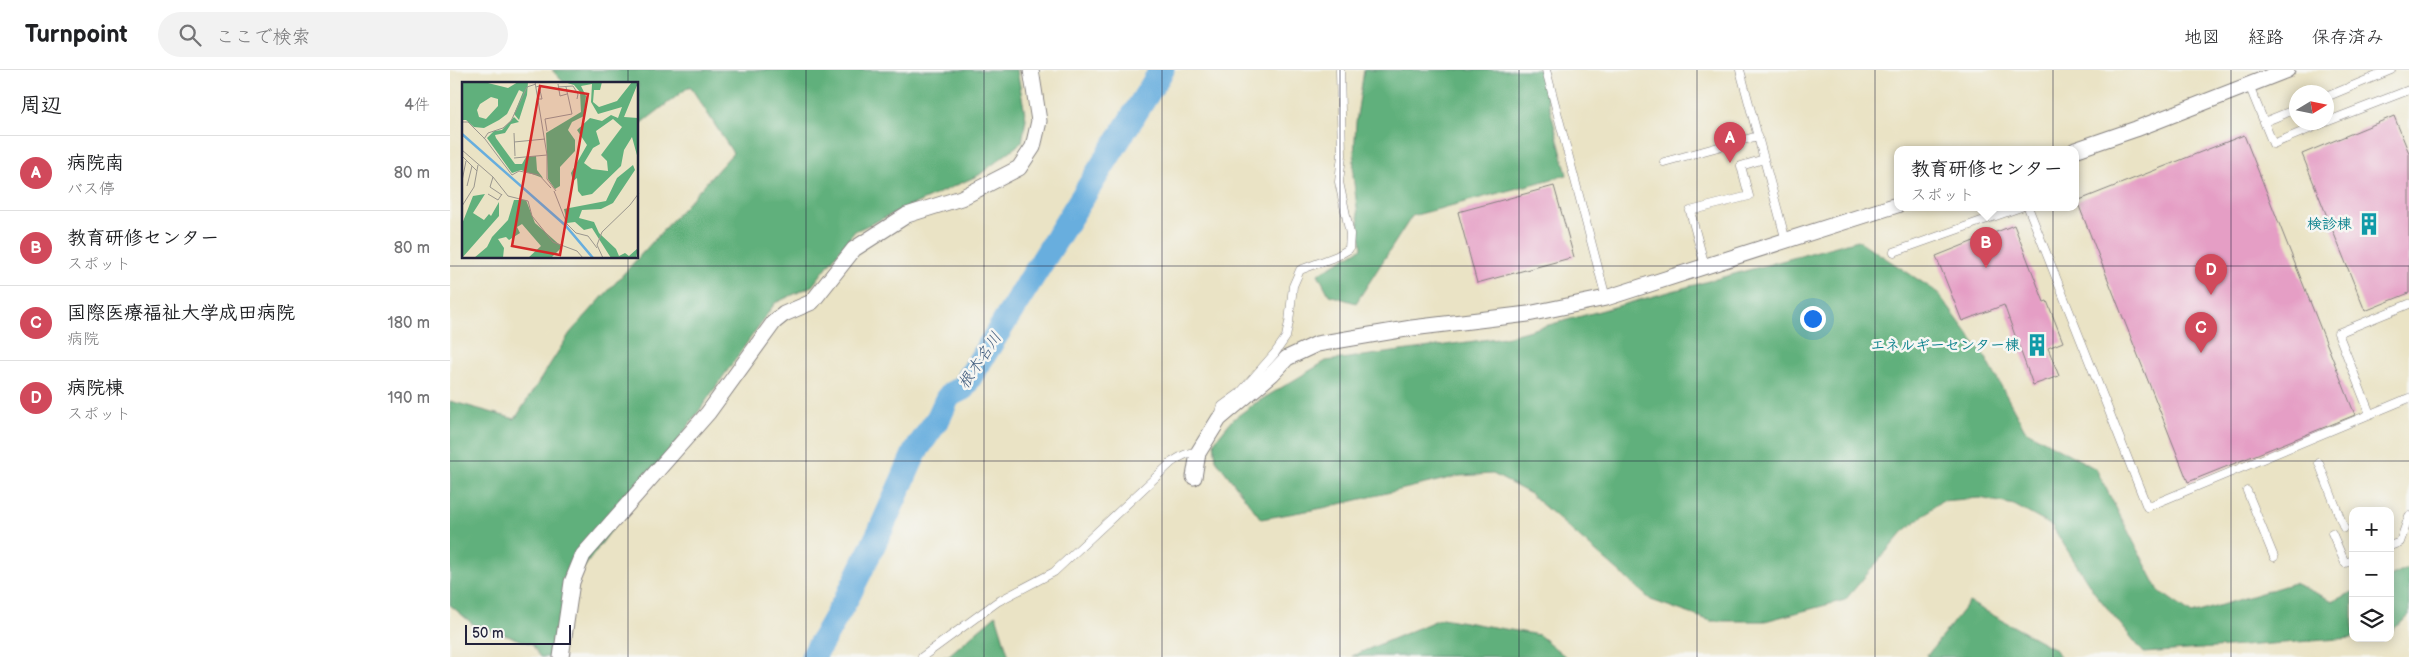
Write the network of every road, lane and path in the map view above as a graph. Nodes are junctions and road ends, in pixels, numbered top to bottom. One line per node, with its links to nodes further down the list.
1 (1031, 70): 39 (street)
2 (1340, 70): 28 (lane)
3 (1546, 70): 24 (lane)
4 (1740, 70): 14 (lane)
5 (2287, 70): 7 (street)
6 (2391, 70): 9 (lane)
7 (2249, 85): 12 (lane); 15 (street)
8 (2409, 90): 11 (lane)
9 (2334, 94)
10 (2289, 112): 12 (lane)
11 (2334, 119)
12 (2264, 122): 13 (lane)
13 (2307, 130)
14 (1758, 136): 16 (lane); 17 (lane)
15 (2079, 149)
16 (1764, 160): 21 (lane); 23 (lane)
17 (1664, 162)
18 (1894, 206): 21 (street)
19 (2010, 211): 22 (lane)
20 (2030, 211): 27 (lane)
21 (1786, 241): 23 (street)
22 (1894, 252)
23 (1705, 266): 24 (street)
24 (1606, 298): 28 (street)
25 (2409, 304): 27 (lane)
26 (2409, 398): 27 (lane)
27 (2370, 414)
28 (1219, 419): 29 (street)
29 (1198, 453): 31 (street); 40 (lane)
30 (2319, 463): 34 (lane)
31 (1194, 477)
32 (2247, 491): 37 (lane)
33 (2409, 516): 36 (lane)
34 (2344, 528)
35 (2332, 533): 38 (lane)
36 (2394, 544)
37 (2274, 557)
38 (2349, 562)
39 (561, 657)
40 (922, 657)

